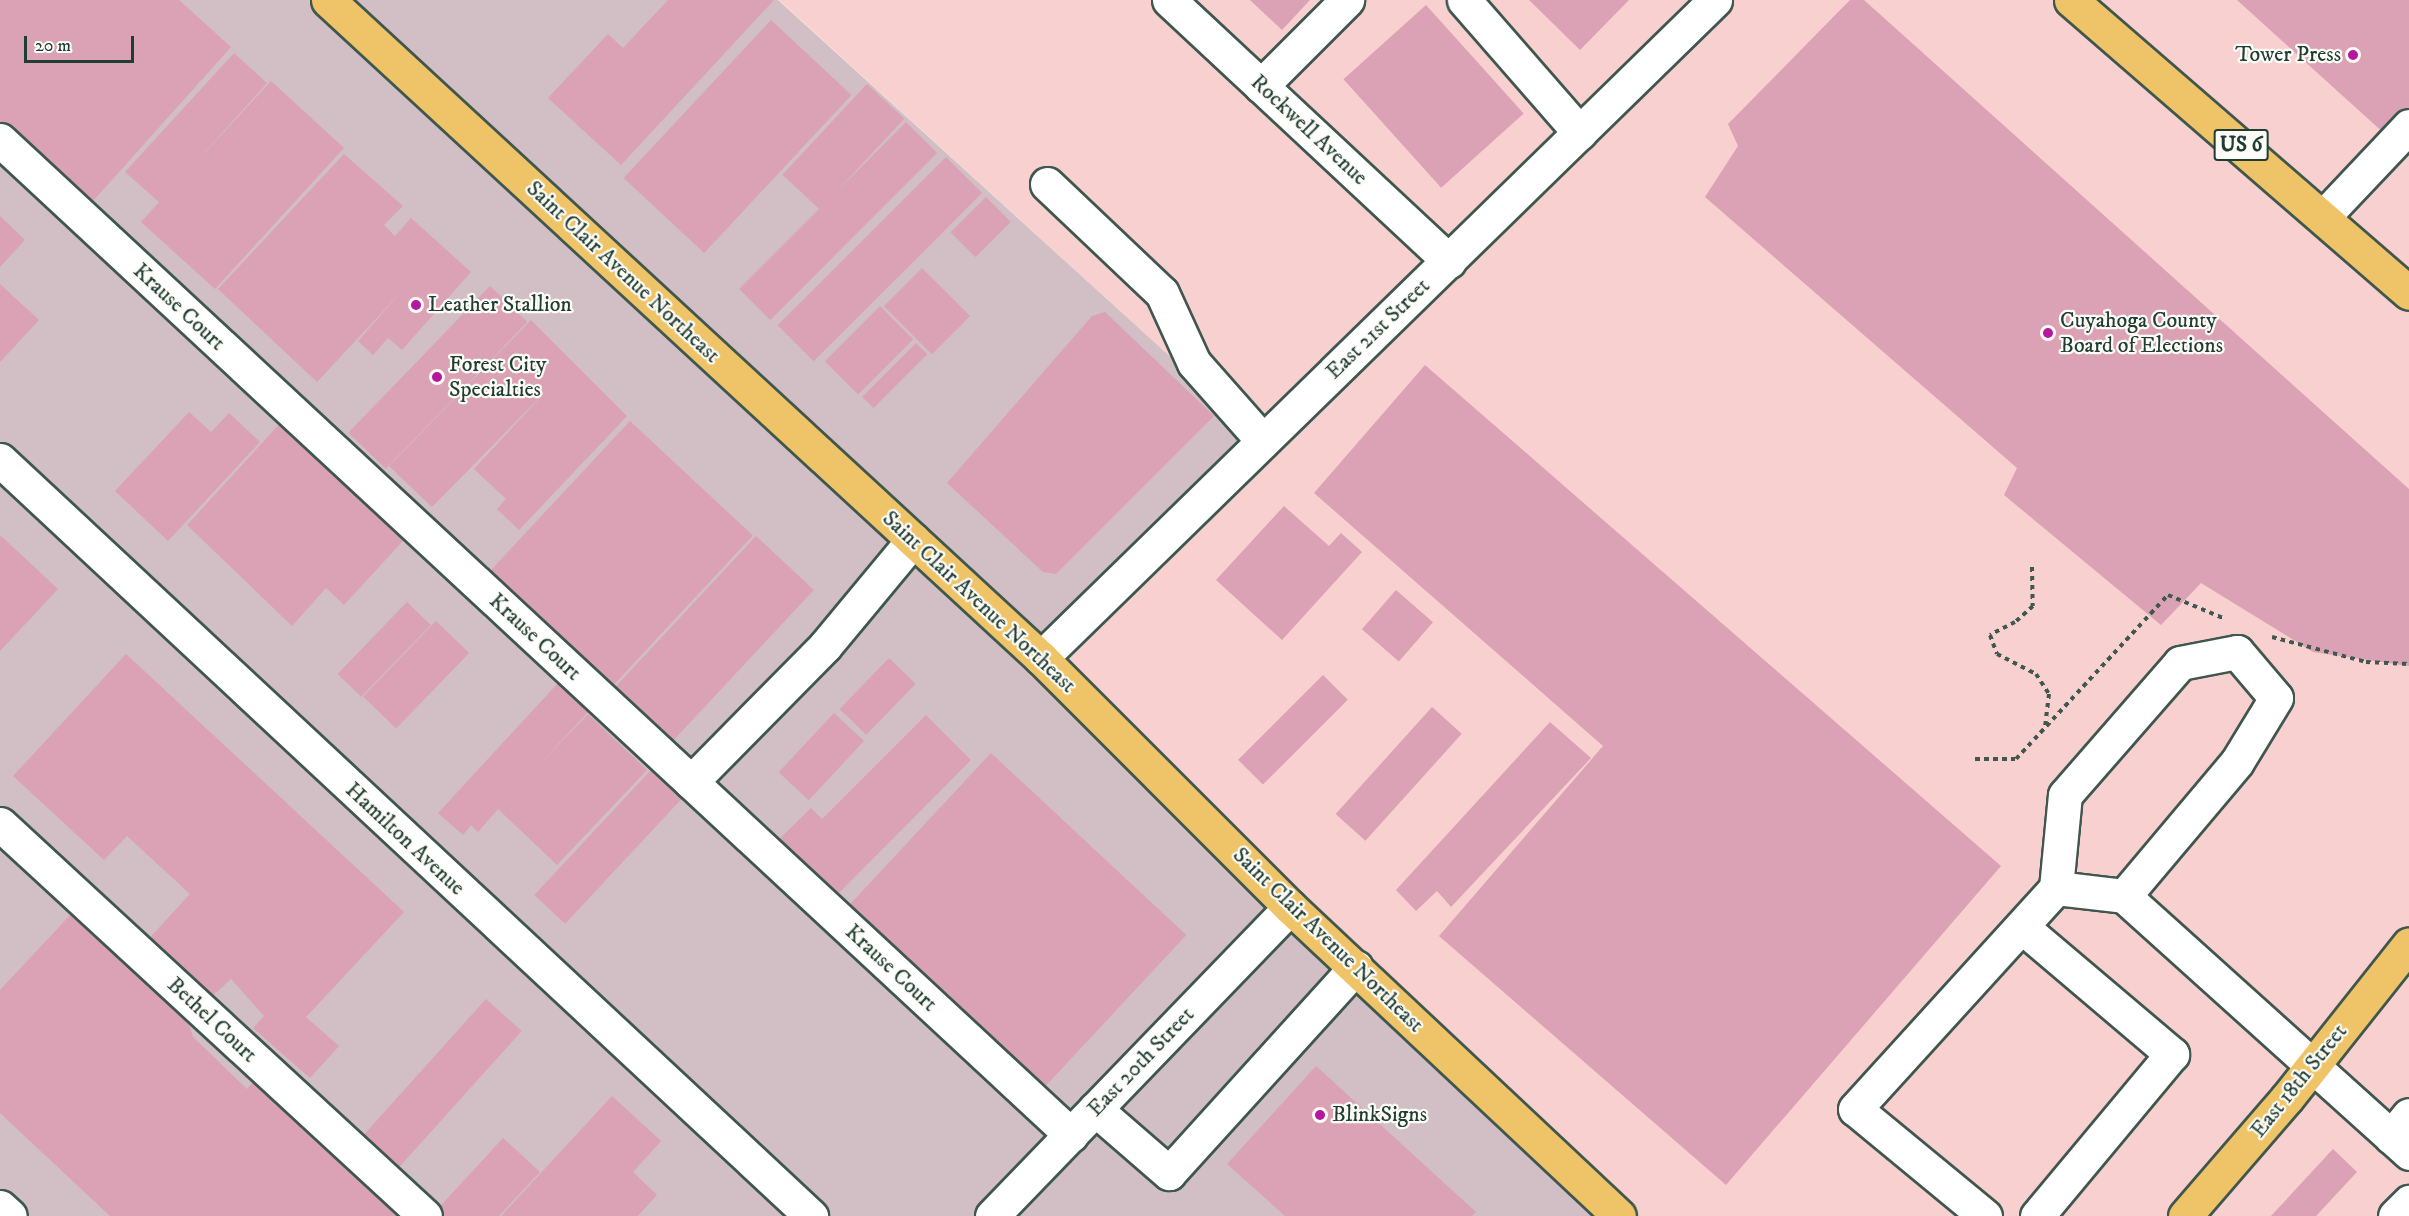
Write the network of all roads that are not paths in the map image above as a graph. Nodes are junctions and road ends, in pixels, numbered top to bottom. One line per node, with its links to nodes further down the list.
1 (328, 0): 17 (main road, Saint Clair Avenue Northeast)
2 (1169, 0): 7 (street, Rockwell Avenue)
3 (1347, 0): 7 (street)
4 (1464, 0): 9 (street)
5 (1715, 0): 9 (street, East 21st Street)
6 (2071, 0): 12 (main road, US 6)
7 (1261, 86): 13 (street, Rockwell Avenue)
8 (2409, 126): 12 (street)
9 (1580, 133): 13 (street, East 21st Street)
10 (0, 140): 19 (street, Krause Court)
11 (1047, 184): 15 (street)
12 (2325, 216): 14 (main road, US 6)
13 (1449, 261): 15 (street, East 21st Street)
14 (2409, 292)
15 (1263, 441): 18 (street, East 21st Street)
16 (0, 460): 35 (street, Hamilton Avenue)
17 (913, 540): 18 (main road, Saint Clair Avenue Northeast); 19 (street)
18 (1041, 658): 23 (main road, Saint Clair Avenue Northeast)
19 (691, 782): 29 (street, Krause Court)
20 (0, 824): 34 (street, Bethel Court)
21 (2056, 888): 22 (street); 22 (street); 24 (street)
22 (2124, 896): 27 (street)
23 (1290, 907): 26 (main road, Saint Clair Avenue Northeast); 28 (street, East 20th Street)
24 (2022, 927): 38 (street); 39 (street)
25 (2409, 944): 27 (main road, East 18th Street)
26 (1356, 967): 28 (street); 37 (main road, Saint Clair Avenue Northeast)
27 (2311, 1068): 30 (street); 40 (main road, East 18th Street)
28 (1095, 1109): 29 (street, East 20th Street)
29 (1071, 1134): 36 (street, East 20th Street)
30 (2403, 1135)
31 (2409, 1202): 41 (street)
32 (0, 1207): 33 (street)
33 (10, 1216)
34 (424, 1216)
35 (811, 1216)
36 (992, 1216)
37 (1619, 1216)
38 (1985, 1216)
39 (2037, 1216)
40 (2185, 1216)
41 (2395, 1216)

